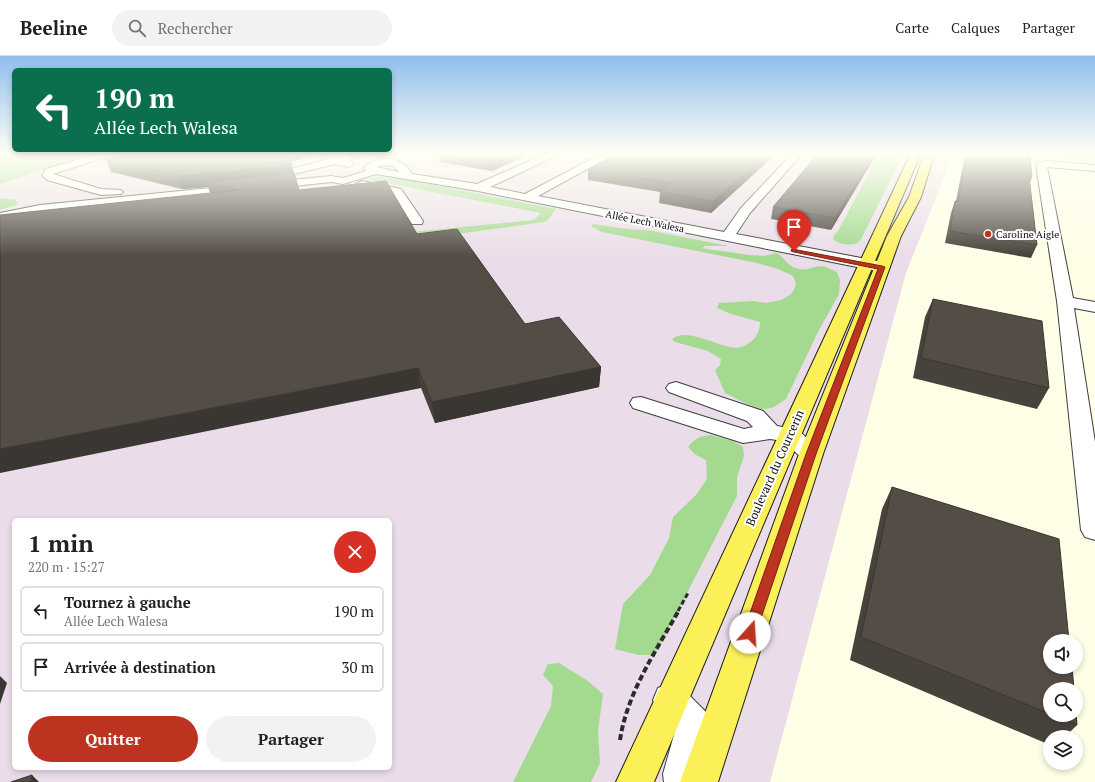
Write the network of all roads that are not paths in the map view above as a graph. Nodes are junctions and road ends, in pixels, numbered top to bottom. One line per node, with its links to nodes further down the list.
1 (90, 189): 2 (street)
2 (150, 189)
3 (235, 189): 14 (street)
4 (386, 189): 15 (street)
5 (482, 189): 11 (street, Allée Lech Walesa)
6 (543, 189): 11 (street)
7 (765, 189): 16 (street)
8 (902, 189): 17 (main road, Boulevard du Courcerin)
9 (918, 189): 17 (main road, Boulevard du Courcerin)
10 (1045, 189): 18 (street)
11 (526, 198): 13 (street, Allée Lech Walesa)
12 (622, 206): 13 (street)
13 (610, 214): 16 (street, Allée Lech Walesa)
14 (0, 217)
15 (417, 221)
16 (727, 237): 17 (street, Allée Lech Walesa)
17 (874, 266): 22 (main road, Boulevard du Courcerin); 23 (main road, Boulevard du Courcerin)
18 (1065, 301): 19 (street); 24 (street)
19 (1095, 307)
20 (676, 388): 22 (street)
21 (641, 403): 22 (street)
22 (780, 434): 23 (street); 25 (main road, Boulevard du Courcerin)
23 (811, 454): 28 (main road, Boulevard du Courcerin)
24 (1095, 530)
25 (670, 700): 26 (main road, Boulevard du Courcerin); 27 (street)
26 (635, 782)
27 (683, 782)
28 (699, 782)

